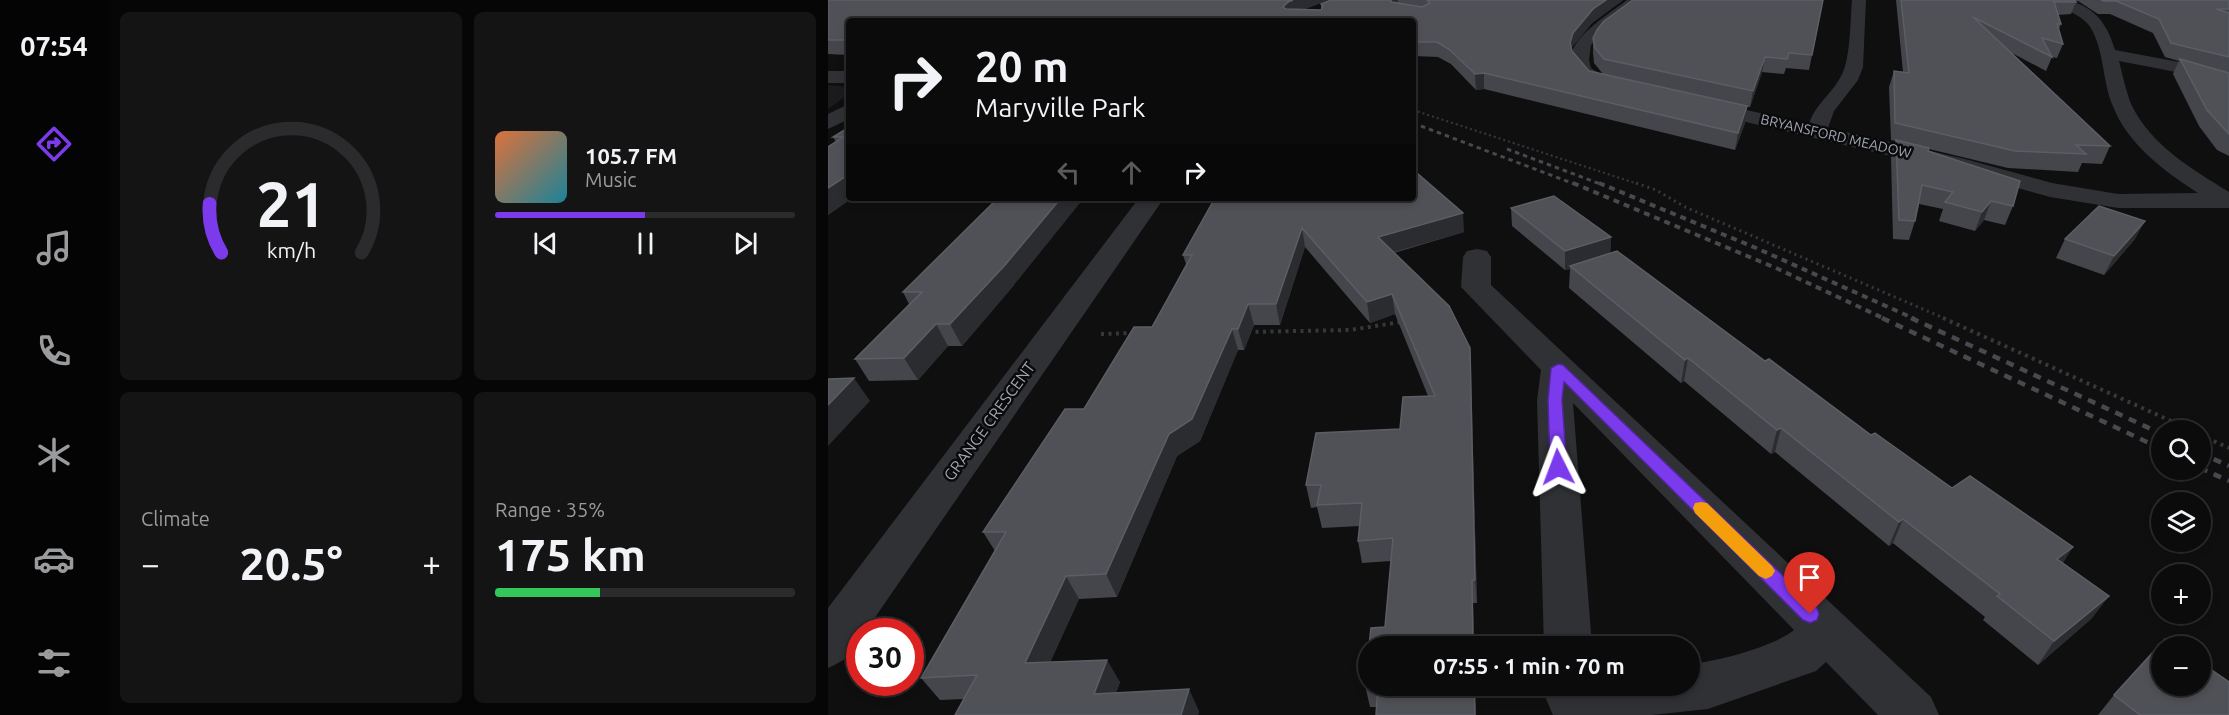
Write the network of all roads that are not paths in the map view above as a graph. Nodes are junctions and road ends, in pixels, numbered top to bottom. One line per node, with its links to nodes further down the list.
1 (1636, 0): 8 (street)
2 (1859, 0): 10 (street)
3 (2062, 0): 4 (street)
4 (2108, 54): 7 (street); 12 (street)
5 (828, 77): 6 (street)
6 (846, 77)
7 (2229, 82)
8 (1630, 90)
9 (1683, 102): 10 (street, BRYANSFORD MEADOW)
10 (1817, 131): 12 (street, BRYANSFORD MEADOW)
11 (1150, 201): 17 (street, GRANGE CRESCENT)
12 (2226, 201)
13 (1477, 257): 14 (street)
14 (1558, 368): 15 (street); 16 (street)
15 (1827, 631): 18 (street); 19 (street)
16 (1567, 636)
17 (828, 646)
18 (1571, 700)
19 (1913, 715)

